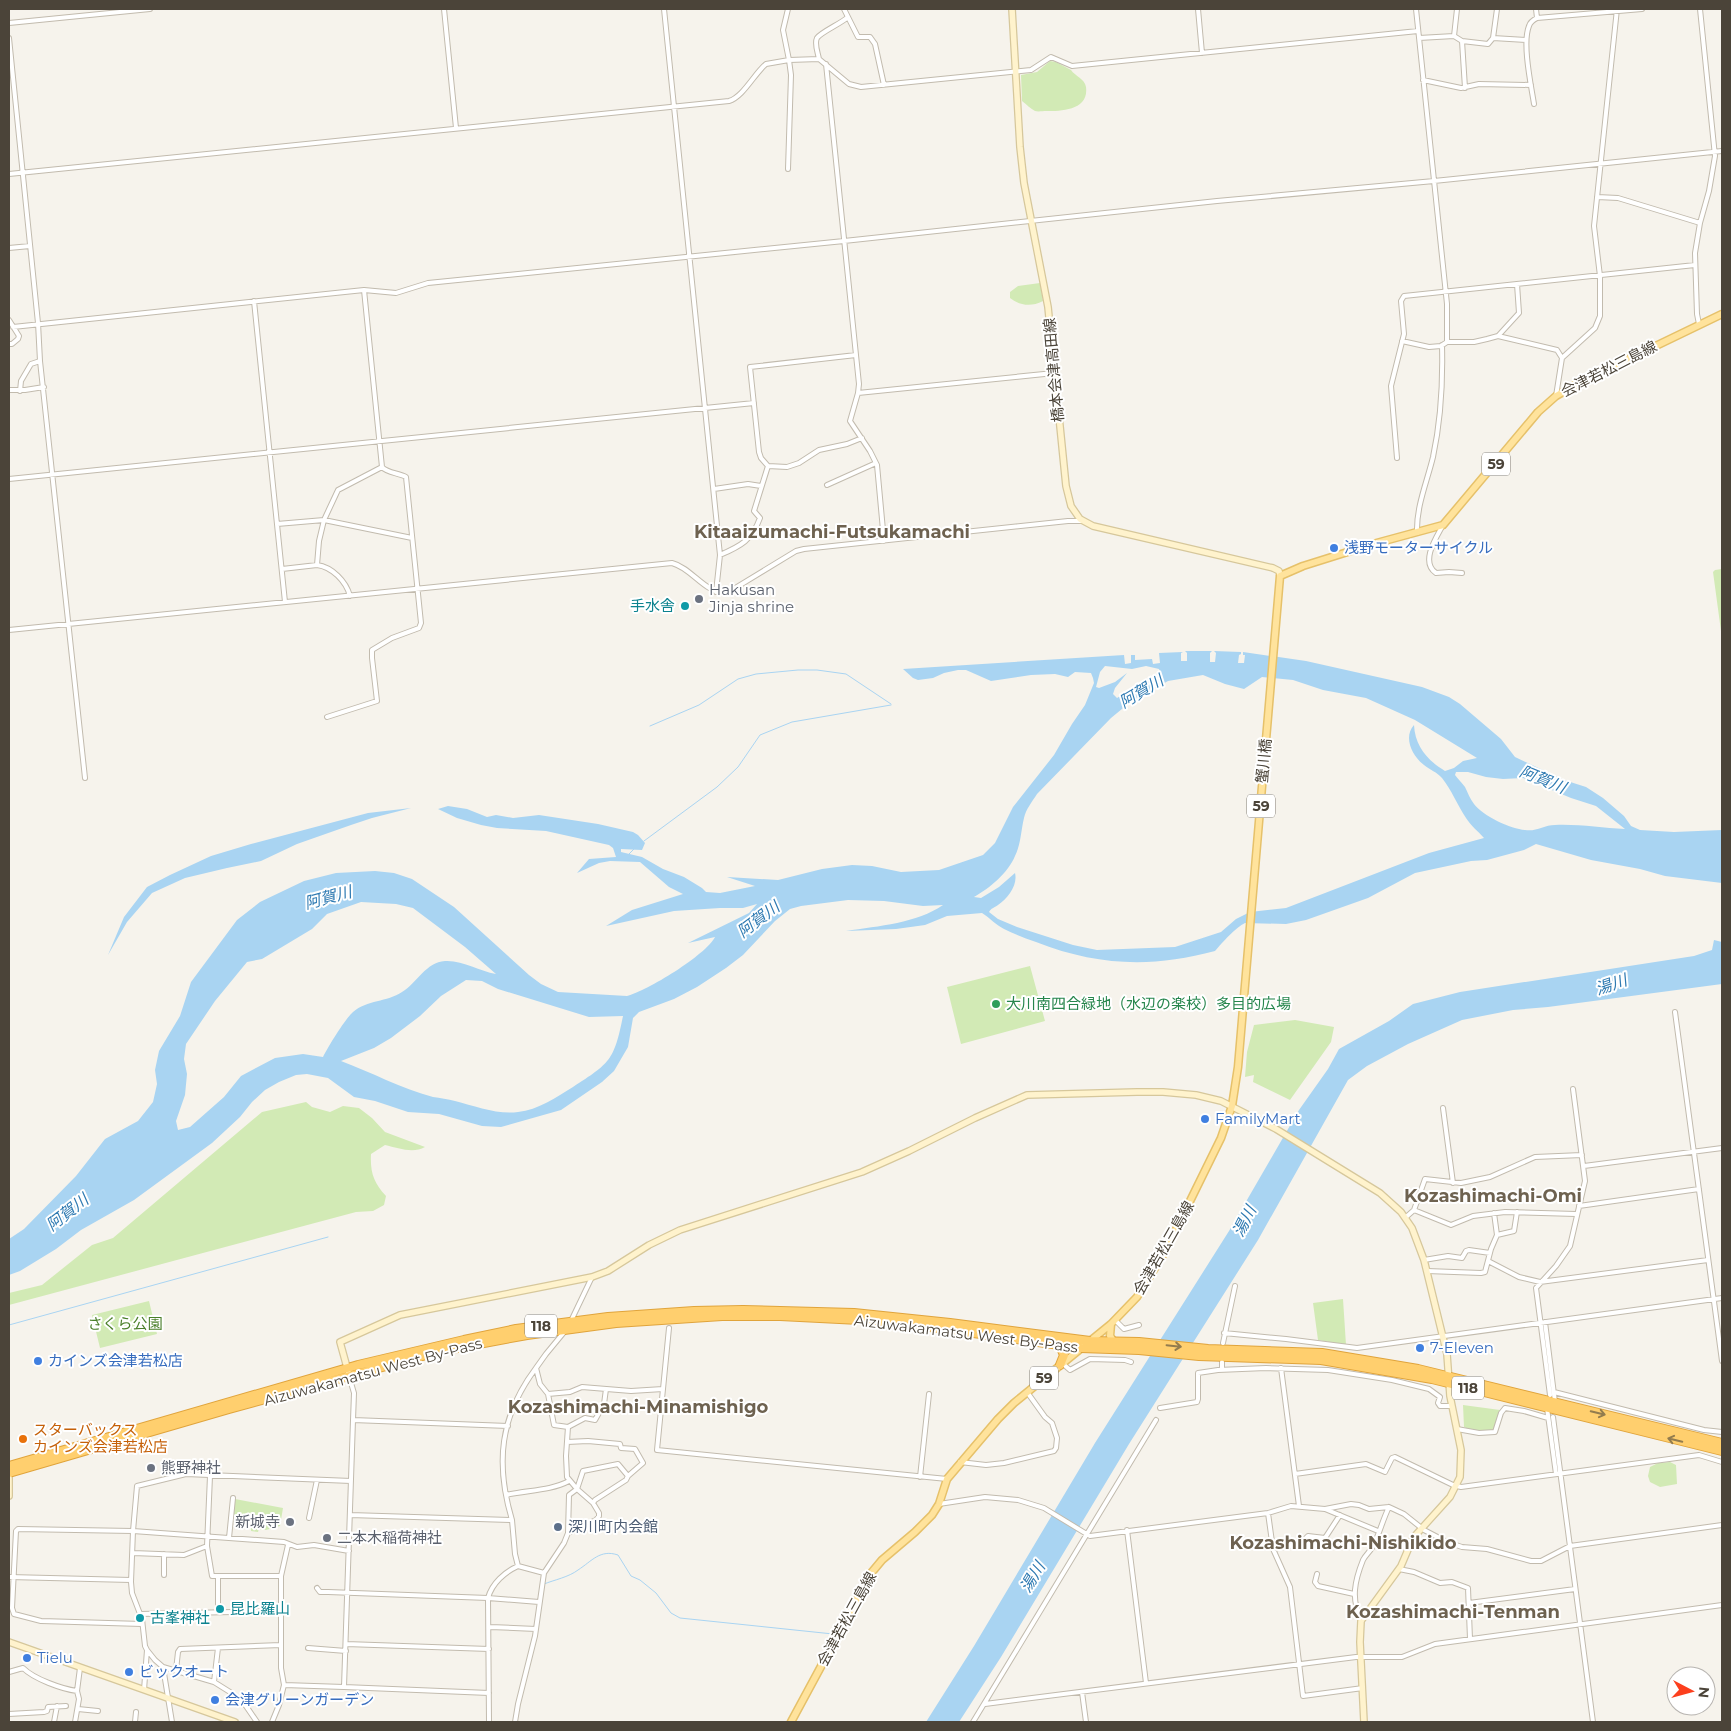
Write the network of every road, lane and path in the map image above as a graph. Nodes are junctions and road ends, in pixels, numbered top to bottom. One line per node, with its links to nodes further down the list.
1 (150, 9): 17 (street)
2 (444, 9): 36 (street)
3 (664, 9): 35 (street)
4 (788, 9): 27 (street)
5 (844, 9): 15 (street)
6 (1012, 9): 29 (main road, 橋本会津高田線)
7 (1198, 9): 25 (street)
8 (1416, 9): 18 (street)
9 (1457, 9): 19 (street)
10 (1497, 9): 22 (street)
11 (1536, 9): 16 (street)
12 (1642, 9): 14 (street)
13 (1700, 9): 38 (street)
14 (1617, 10): 16 (street); 39 (street)
15 (848, 17): 26 (street); 31 (street)
16 (1537, 18): 23 (street)
17 (9, 23)
18 (1418, 31): 21 (street); 25 (street)
19 (1454, 36): 21 (street); 24 (street)
20 (9, 38): 41 (street)
21 (1419, 38): 30 (street)
22 (1493, 38): 23 (street); 24 (street)
23 (1526, 40): 32 (street)
24 (1462, 41): 33 (street)
25 (1202, 53): 29 (street)
26 (819, 59): 27 (street); 28 (street)
27 (789, 60): 35 (street); 40 (street)
28 (826, 64): 31 (street); 47 (street)
29 (1016, 71): 31 (street); 45 (main road, 橋本会津高田線)
30 (1423, 80): 33 (street); 43 (street)
31 (884, 85)
32 (1531, 85): 33 (street); 34 (street)
33 (1465, 88)
34 (1534, 104)
35 (674, 106): 36 (street); 50 (street)
36 (456, 128): 41 (street)
37 (1722, 151): 38 (street)
38 (1715, 152): 39 (street); 46 (street)
39 (1600, 164): 43 (street); 44 (street)
40 (788, 169)
41 (22, 172): 42 (street); 48 (street)
42 (9, 174)
43 (1434, 181): 45 (street); 55 (street)
44 (1597, 196): 46 (street); 52 (street)
45 (1032, 221): 47 (street); 70 (main road, 橋本会津高田線)
46 (1700, 223): 51 (street)
47 (844, 241): 50 (street); 67 (street)
48 (30, 246): 49 (street); 59 (street)
49 (9, 248)
50 (689, 257): 54 (street); 77 (street)
51 (1695, 265): 52 (street); 60 (street)
52 (1600, 276): 53 (street); 68 (street)
53 (1517, 284): 55 (street); 62 (street)
54 (364, 290): 56 (street); 79 (street)
55 (1446, 292): 63 (street); 64 (street)
56 (254, 301): 59 (street); 80 (street)
57 (1722, 314): 60 (main road, 会津若松三島線 / 59)
58 (9, 320): 61 (street)
59 (38, 323): 61 (street); 69 (street)
60 (1699, 324): 75 (main road, 会津若松三島線 / 59)
61 (13, 327): 65 (street)
62 (1498, 336): 64 (street); 68 (street)
63 (1402, 342): 66 (street); 81 (street)
64 (1448, 342): 66 (street)
65 (9, 344)
66 (1442, 345): 94 (street)
67 (856, 355): 74 (street); 76 (street)
68 (1562, 358): 75 (street)
69 (40, 361): 71 (street); 73 (street)
70 (1054, 373): 74 (street); 91 (main road, 橋本会津高田線)
71 (44, 387): 73 (street); 85 (street)
72 (9, 390): 73 (street)
73 (20, 391)
74 (858, 392): 78 (street)
75 (1556, 396): 93 (main road, 会津若松三島線 / 59)
76 (754, 403): 77 (street); 83 (street)
77 (705, 408): 79 (street); 89 (street)
78 (862, 438): 82 (street); 83 (street)
79 (380, 441): 80 (street); 84 (street)
80 (270, 452): 85 (street); 92 (street)
81 (1397, 458)
82 (876, 463): 88 (street); 96 (street)
83 (768, 466): 87 (street)
84 (382, 467): 90 (street); 95 (street)
85 (53, 474): 86 (street); 106 (street)
86 (9, 479)
87 (761, 486): 89 (street); 97 (street)
88 (828, 486)
89 (714, 489): 97 (street)
90 (324, 520): 92 (street); 95 (street); 98 (street)
91 (1084, 521): 96 (street); 101 (main road)
92 (277, 524): 99 (street)
93 (1443, 525): 94 (main road); 100 (street)
94 (1417, 533): 101 (main road)
95 (412, 538): 102 (street)
96 (884, 541): 103 (street)
97 (720, 555): 103 (street)
98 (317, 565): 99 (street); 104 (street)
99 (282, 569): 105 (street)
100 (1462, 574)
101 (1280, 576): 110 (main road, 蟹川橋 / 59)
102 (418, 588): 103 (street); 104 (street); 108 (street)
103 (716, 592)
104 (350, 596): 105 (street)
105 (285, 602): 106 (street)
106 (68, 624): 107 (street); 109 (street)
107 (9, 630)
108 (327, 717)
109 (85, 778)
110 (1243, 1012): 113 (main road, 会津若松三島線 / 59)
111 (1675, 1012): 116 (street)
112 (1573, 1089): 117 (street)
113 (1232, 1106): 126 (main road); 133 (main road); 138 (main road, 会津若松三島線 / 59)
114 (1443, 1108): 119 (street)
115 (1722, 1148): 116 (street)
116 (1694, 1153): 118 (street); 120 (street)
117 (1582, 1154): 118 (street); 119 (street)
118 (1584, 1166): 121 (street)
119 (1453, 1183): 122 (street)
120 (1699, 1189): 121 (street); 130 (street)
121 (1579, 1206): 125 (street)
122 (1414, 1210): 124 (street); 126 (street)
123 (1517, 1212): 124 (street); 125 (street); 127 (street)
124 (1494, 1213): 127 (street)
125 (1576, 1214): 134 (street)
126 (1405, 1218): 129 (main road)
127 (1497, 1235): 128 (street)
128 (1490, 1253): 129 (street); 131 (street)
129 (1424, 1260): 132 (main road)
130 (1708, 1260): 134 (street); 137 (street)
131 (1488, 1261): 132 (street); 134 (street)
132 (1427, 1272): 145 (main road)
133 (592, 1277): 141 (street); 159 (main road)
134 (1540, 1282): 140 (street)
135 (1235, 1286): 144 (street)
136 (1722, 1298): 137 (street)
137 (1714, 1299): 139 (street); 152 (street)
138 (1113, 1322): 142 (street); 146 (main road, 会津若松三島線 / 59); 147 (main road)
139 (1545, 1322): 140 (street); 164 (street)
140 (1540, 1323): 145 (street); 164 (street)
141 (569, 1325): 146 (highway, Aizuwakamatsu West By-Pass / 118); 149 (highway, Aizuwakamatsu West By-Pass / 118); 156 (street); 159 (highway, Aizuwakamatsu West By-Pass / 118)
142 (1139, 1325)
143 (669, 1328): 162 (street)
144 (1224, 1333): 145 (street); 148 (street)
145 (1443, 1337): 160 (main road)
146 (1090, 1341): 147 (highway, Aizuwakamatsu West By-Pass / 118); 151 (main road, 会津若松三島線 / 59)
147 (1114, 1342): 150 (highway, Aizuwakamatsu West By-Pass / 118)
148 (1223, 1343)
149 (1057, 1345): 151 (highway, Aizuwakamatsu West By-Pass / 118); 155 (highway)
150 (1139, 1346): 151 (highway, Aizuwakamatsu West By-Pass / 118); 160 (highway, Aizuwakamatsu West By-Pass / 118)
151 (1081, 1348): 155 (main road, 会津若松三島線 / 59)
152 (1722, 1361)
153 (1131, 1362): 155 (street)
154 (1222, 1362): 158 (street)
155 (1061, 1364): 163 (main road, 会津若松三島線 / 59)
156 (536, 1368): 165 (street); 175 (street)
157 (1280, 1368): 158 (street); 168 (street); 186 (street)
158 (1222, 1370): 169 (street)
159 (348, 1372): 173 (street); 184 (highway, Aizuwakamatsu West By-Pass / 118); 185 (highway, Aizuwakamatsu West By-Pass / 118)
160 (1449, 1380): 167 (highway, Aizuwakamatsu West By-Pass / 118); 168 (main road); 170 (highway, Aizuwakamatsu West By-Pass / 118)
161 (606, 1389): 162 (street); 165 (street); 176 (street)
162 (663, 1389): 190 (street)
163 (1027, 1392): 182 (main road, 会津若松三島線 / 59); 182 (street)
164 (1552, 1393): 167 (street); 178 (street)
165 (548, 1394): 176 (street)
166 (929, 1394): 190 (street)
167 (1554, 1402): 180 (highway, Aizuwakamatsu West By-Pass / 118, one-way to 180)
168 (1452, 1406): 177 (main road)
169 (1160, 1408)
170 (1547, 1408): 172 (street); 181 (highway, Aizuwakamatsu West By-Pass / 118, one-way to 170)
171 (1553, 1416): 187 (street)
172 (1548, 1418): 177 (street); 187 (street)
173 (353, 1420): 175 (street); 194 (street)
174 (1156, 1420): 217 (street)
175 (508, 1426): 198 (street)
176 (568, 1426): 179 (street)
177 (1457, 1429): 196 (main road)
178 (1722, 1432)
179 (567, 1442): 189 (street); 195 (street)
180 (1722, 1443)
181 (1722, 1451)
182 (960, 1462): 192 (main road, 会津若松三島線 / 59)
183 (1722, 1462): 187 (street)
184 (9, 1466)
185 (9, 1473)
186 (1295, 1474): 196 (street); 203 (street)
187 (1558, 1474): 196 (street); 222 (street)
188 (210, 1476): 193 (street); 214 (street); 218 (street)
189 (628, 1476): 197 (street); 201 (street)
190 (920, 1477): 192 (street)
191 (9, 1478): 199 (main road)
192 (947, 1479): 202 (main road, 会津若松三島線 / 59)
193 (317, 1480): 194 (street); 209 (street)
194 (351, 1481): 207 (street)
195 (569, 1481): 197 (street); 198 (street)
196 (1457, 1486): 212 (main road)
197 (577, 1489): 201 (street); 216 (street)
198 (506, 1495): 210 (street)
199 (9, 1496)
200 (233, 1498): 219 (street)
201 (593, 1503): 216 (street)
202 (939, 1504): 217 (street); 294 (main road, 会津若松三島線 / 59)
203 (1299, 1506): 205 (street); 206 (street)
204 (1389, 1507): 205 (street); 212 (street); 215 (street)
205 (1325, 1509): 208 (street)
206 (1268, 1512): 213 (street); 223 (street)
207 (350, 1515): 210 (street); 224 (street)
208 (1340, 1515): 215 (street); 223 (street)
209 (309, 1518)
210 (512, 1520): 227 (street)
211 (1722, 1525): 222 (street)
212 (1422, 1528): 222 (street); 228 (main road)
213 (1127, 1530): 217 (street); 269 (street)
214 (133, 1531): 218 (street); 225 (street); 234 (street)
215 (1378, 1531): 240 (street)
216 (568, 1533): 229 (street)
217 (1086, 1534): 278 (street)
218 (207, 1536): 219 (street); 221 (street)
219 (229, 1538): 220 (street)
220 (288, 1545): 224 (street); 232 (street)
221 (207, 1546): 226 (street); 235 (street)
222 (1570, 1546): 238 (street)
223 (1273, 1549): 263 (street)
224 (349, 1551): 239 (street)
225 (133, 1553): 226 (street); 236 (street)
226 (164, 1554): 231 (street)
227 (518, 1566): 229 (street); 241 (street)
228 (1399, 1569): 243 (street); 248 (main road)
229 (544, 1573): 242 (street)
230 (1317, 1574): 240 (street)
231 (164, 1575)
232 (281, 1576): 235 (street); 245 (street)
233 (9, 1577): 234 (street)
234 (14, 1577): 236 (street); 249 (street)
235 (218, 1577): 246 (street)
236 (131, 1580): 247 (street)
237 (317, 1588): 239 (street)
238 (1575, 1589): 243 (street); 250 (street)
239 (348, 1593): 241 (street); 255 (street)
240 (1354, 1594): 248 (street)
241 (488, 1598): 242 (street); 251 (street)
242 (539, 1602): 252 (street)
243 (1469, 1603): 253 (street)
244 (1722, 1605): 250 (street)
245 (280, 1611): 246 (street); 256 (street)
246 (218, 1612): 247 (street)
247 (140, 1614): 249 (street)
248 (1362, 1620): 262 (main road)
249 (142, 1624): 260 (street)
250 (1580, 1624): 253 (street); 298 (street)
251 (490, 1627): 252 (street); 259 (street)
252 (536, 1629): 293 (street)
253 (1470, 1639): 262 (street)
254 (9, 1642): 265 (main road)
255 (346, 1644): 259 (street); 261 (street)
256 (281, 1645): 257 (street); 270 (street)
257 (218, 1648): 266 (street); 268 (street)
258 (308, 1648): 261 (street)
259 (489, 1649): 276 (street)
260 (148, 1650): 264 (street); 273 (street)
261 (346, 1651): 271 (street)
262 (1361, 1657): 263 (street); 272 (main road)
263 (1299, 1664): 269 (street); 272 (street)
264 (164, 1667): 266 (street); 277 (street)
265 (80, 1668): 273 (main road); 274 (street)
266 (176, 1670): 268 (street)
267 (9, 1672): 274 (street)
268 (214, 1682): 290 (street)
269 (1146, 1683): 275 (street)
270 (284, 1685): 271 (street); 291 (street)
271 (344, 1687): 276 (street)
272 (1363, 1688): 297 (main road)
273 (144, 1690): 277 (main road)
274 (78, 1691): 281 (street)
275 (1082, 1692): 278 (street); 296 (street)
276 (489, 1693): 292 (street)
277 (168, 1699): 288 (street); 289 (main road)
278 (985, 1704): 295 (street)
279 (57, 1706): 280 (street); 284 (street); 285 (street)
280 (66, 1706)
281 (78, 1708): 282 (street); 286 (street)
282 (98, 1711)
283 (136, 1712): 287 (street)
284 (9, 1714)
285 (54, 1722)
286 (75, 1722)
287 (135, 1722)
288 (172, 1722)
289 (235, 1722)
290 (257, 1722)
291 (272, 1722)
292 (489, 1722)
293 (515, 1722)
294 (791, 1722)
295 (973, 1722)
296 (1086, 1722)
297 (1364, 1722)
298 (1593, 1722)

